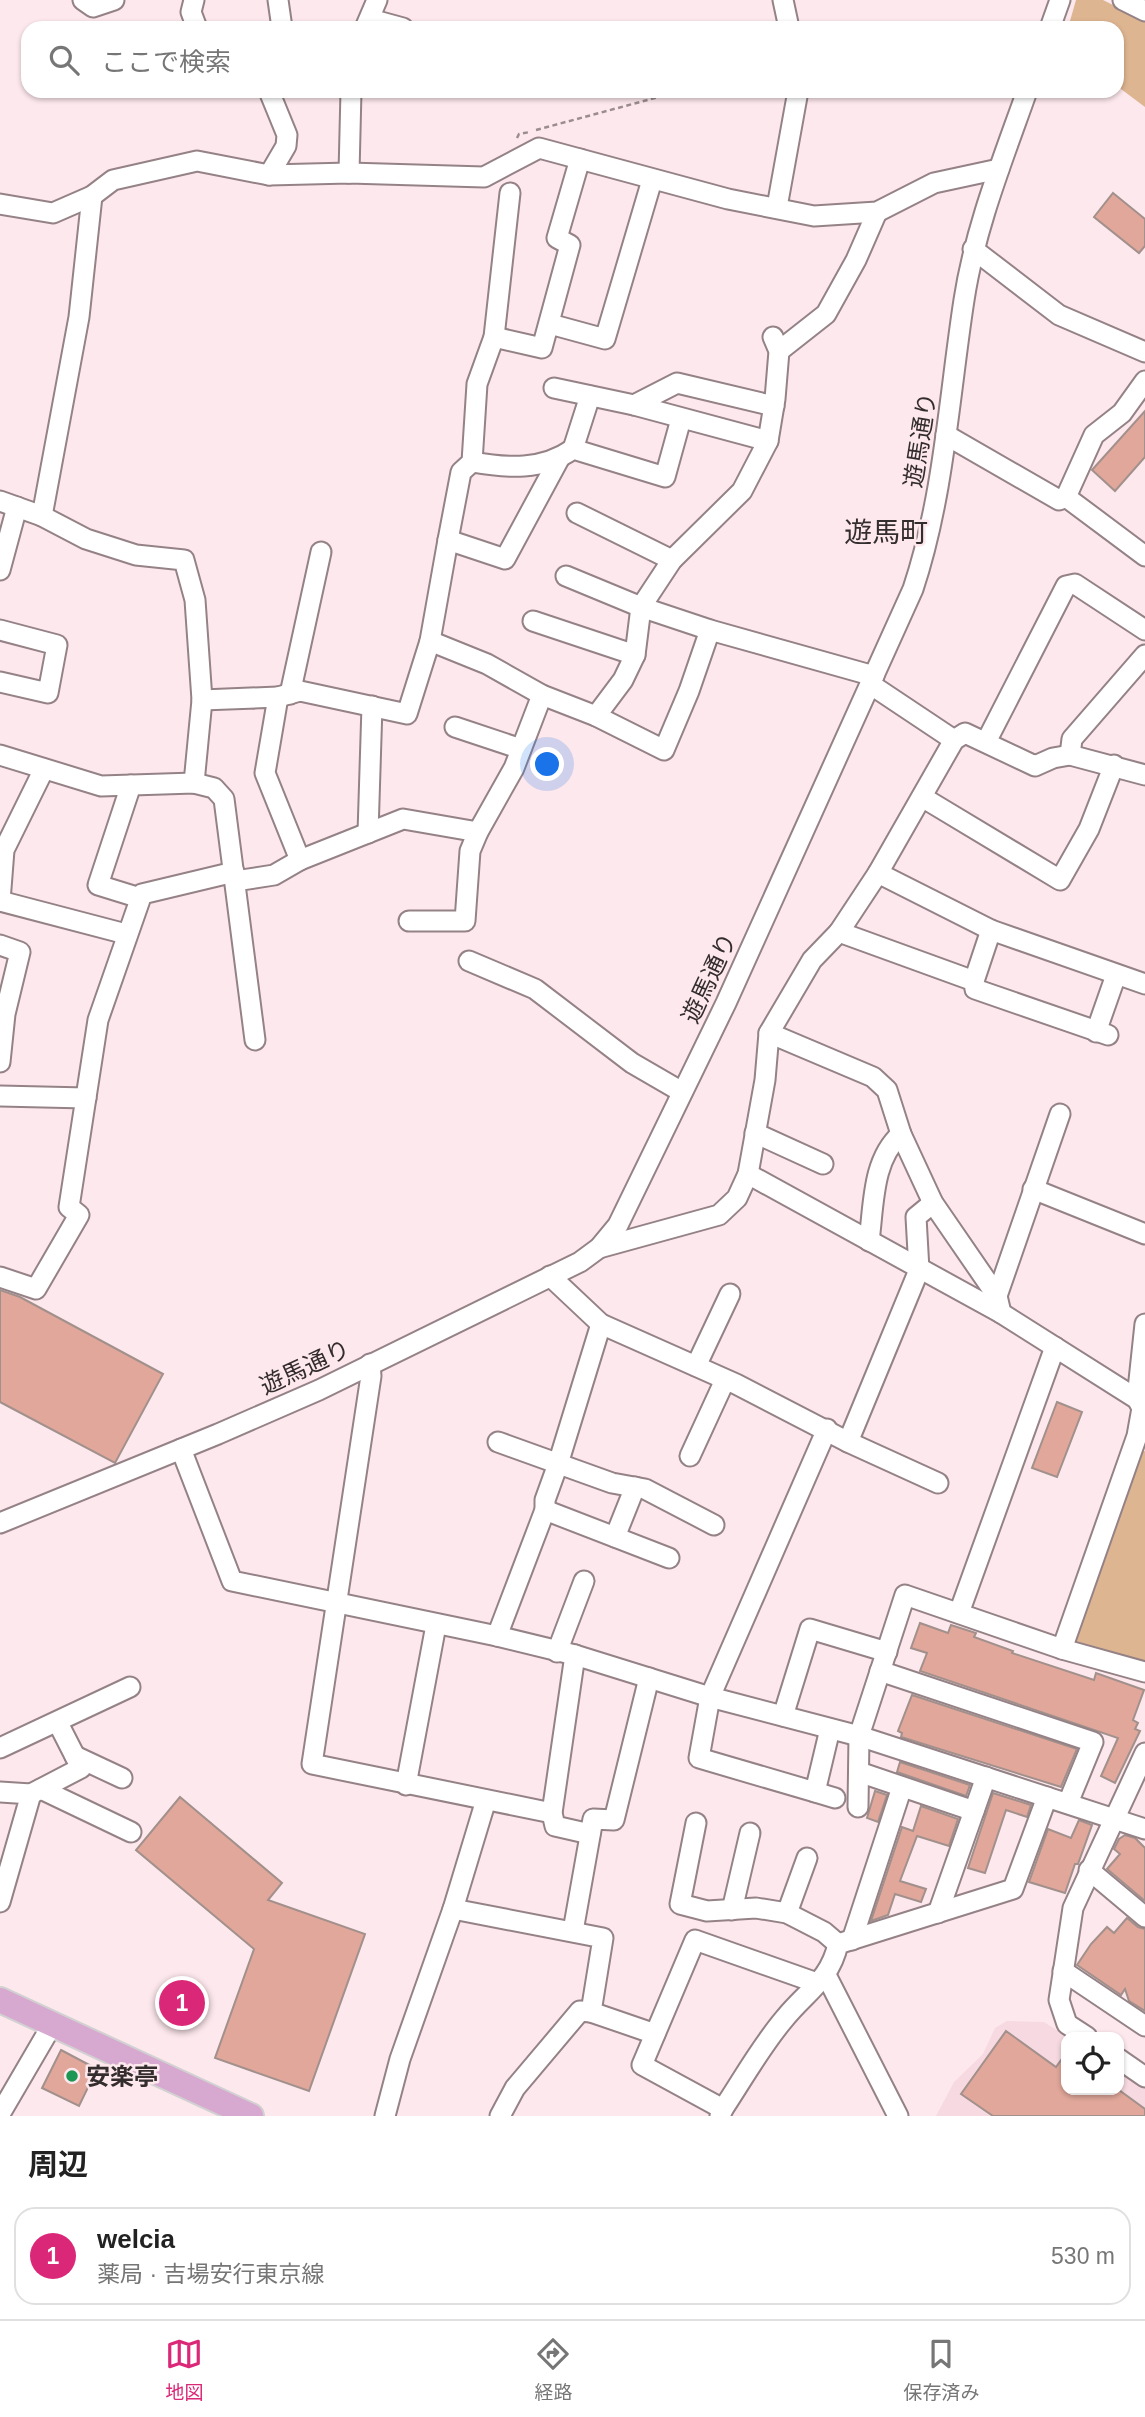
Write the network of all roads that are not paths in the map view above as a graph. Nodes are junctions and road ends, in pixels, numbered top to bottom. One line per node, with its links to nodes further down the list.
1 (83, 0): 2 (street)
2 (114, 0)
3 (194, 0): 10 (street)
4 (278, 0): 11 (street)
5 (377, 0): 12 (street)
6 (783, 0): 13 (street)
7 (1060, 0): 14 (street)
8 (1123, 0): 9 (street)
9 (1145, 11)
10 (194, 21)
11 (281, 21)
12 (368, 21)
13 (788, 21)
14 (1052, 21)
15 (272, 98): 22 (street)
16 (351, 98): 21 (street)
17 (797, 98): 27 (street)
18 (1024, 98): 20 (street, 遊馬通り)
19 (580, 159): 21 (street); 23 (street); 30 (street)
20 (999, 169): 28 (street); 29 (street, 遊馬通り)
21 (349, 173): 22 (street)
22 (269, 175): 25 (street)
23 (652, 180): 27 (street); 30 (street)
24 (510, 193): 31 (street)
25 (92, 196): 26 (street); 46 (street)
26 (0, 204)
27 (777, 207): 28 (street)
28 (877, 212): 37 (street)
29 (974, 249): 32 (street); 39 (street, 遊馬通り)
30 (550, 324): 31 (street)
31 (494, 337): 42 (street)
32 (1145, 352)
33 (1145, 381): 43 (street)
34 (554, 388): 35 (street)
35 (590, 396): 36 (street); 41 (street)
36 (634, 405): 37 (street); 38 (street)
37 (774, 405): 40 (street)
38 (681, 419): 40 (street); 41 (street)
39 (946, 435): 43 (street); 61 (street, 遊馬通り)
40 (768, 441): 50 (street)
41 (566, 454): 42 (street); 47 (street)
42 (472, 462): 47 (street)
43 (1066, 497): 49 (street)
44 (8, 504): 46 (street); 51 (street)
45 (577, 513): 50 (street)
46 (42, 516): 65 (street)
47 (448, 540): 58 (street)
48 (321, 552): 63 (street)
49 (1145, 556)
50 (672, 560): 53 (street)
51 (0, 570)
52 (566, 576): 53 (street)
53 (641, 607): 55 (street); 59 (street)
54 (533, 621): 59 (street)
55 (710, 629): 61 (street); 67 (street)
56 (0, 630): 62 (street)
57 (1145, 630): 70 (street)
58 (430, 641): 64 (street); 66 (street)
59 (635, 655): 67 (street)
60 (1145, 655): 73 (street)
61 (872, 680): 69 (street); 99 (street, 遊馬通り)
62 (0, 682)
63 (284, 695): 65 (street); 66 (street); 82 (street)
64 (542, 695): 67 (street); 71 (street)
65 (202, 700): 77 (street)
66 (372, 706): 81 (street)
67 (596, 716)
68 (455, 727): 71 (street)
69 (954, 740): 70 (street); 79 (street)
70 (986, 742): 73 (street)
71 (522, 749): 80 (street)
72 (0, 755): 75 (street)
73 (1070, 755): 74 (street)
74 (1114, 765): 76 (street); 79 (street)
75 (44, 769): 78 (street); 86 (street)
76 (1143, 771)
77 (194, 783): 78 (street); 84 (street)
78 (131, 785): 85 (street)
79 (922, 797): 83 (street)
80 (478, 832): 81 (street); 87 (street)
81 (368, 833): 82 (street)
82 (300, 860): 84 (street)
83 (878, 873): 88 (street); 89 (street)
84 (235, 876): 85 (street); 97 (street)
85 (140, 898): 90 (street)
86 (0, 901): 90 (street)
87 (409, 921)
88 (992, 930): 93 (street); 94 (street)
89 (839, 932): 94 (street); 96 (street)
90 (126, 934): 101 (street)
91 (0, 946): 98 (street)
92 (469, 961): 99 (street)
93 (1116, 975): 94 (street); 95 (street)
94 (974, 981)
95 (1145, 984)
96 (769, 1034): 103 (street); 104 (street)
97 (255, 1040)
98 (0, 1055)
99 (682, 1092): 111 (street, 遊馬通り)
100 (0, 1096): 101 (street)
101 (86, 1098): 114 (street)
102 (1060, 1114): 107 (street)
103 (755, 1133): 105 (street); 106 (street)
104 (901, 1134): 108 (street); 110 (street)
105 (823, 1164)
106 (748, 1174): 110 (street); 111 (street)
107 (1032, 1189): 109 (street); 116 (street)
108 (933, 1203): 112 (street); 116 (street)
109 (1145, 1234)
110 (869, 1241): 112 (street)
111 (599, 1248): 113 (street, 遊馬通り)
112 (919, 1267): 116 (street); 127 (street)
113 (550, 1276): 117 (street); 120 (street, 遊馬通り)
114 (0, 1277)
115 (730, 1294): 121 (street)
116 (999, 1305): 119 (street)
117 (601, 1324): 121 (street); 131 (street)
118 (1145, 1326): 122 (street)
119 (1055, 1347): 124 (street); 141 (street)
120 (370, 1364): 129 (street, 遊馬通り); 140 (street)
121 (696, 1367): 123 (street)
122 (1142, 1376): 124 (street)
123 (725, 1380): 125 (street); 130 (street)
124 (1137, 1399): 126 (street)
125 (827, 1429): 127 (street); 151 (street)
126 (1141, 1440): 144 (street)
127 (848, 1441): 132 (street)
128 (498, 1443): 131 (street)
129 (181, 1449): 135 (street, 遊馬通り); 140 (street)
130 (690, 1456)
131 (558, 1464): 133 (street); 134 (street)
132 (938, 1483)
133 (635, 1487): 136 (street); 137 (street)
134 (545, 1510): 137 (street); 143 (street)
135 (0, 1523)
136 (714, 1525)
137 (615, 1537): 138 (street)
138 (668, 1558)
139 (584, 1581): 146 (street)
140 (337, 1602): 142 (street); 162 (street)
141 (959, 1613): 144 (street); 145 (street)
142 (436, 1625): 143 (street); 162 (street)
143 (497, 1636): 146 (street)
144 (1062, 1648): 148 (street)
145 (887, 1652): 147 (street); 152 (street)
146 (566, 1654): 149 (street); 173 (street)
147 (880, 1671): 155 (street); 170 (street)
148 (1145, 1672)
149 (649, 1678): 151 (street); 179 (street)
150 (130, 1687): 153 (street)
151 (710, 1697): 152 (street); 166 (street)
152 (783, 1716): 154 (street)
153 (58, 1723): 156 (street); 158 (street)
154 (830, 1729): 155 (street); 166 (street)
155 (859, 1736): 159 (street); 160 (street)
156 (0, 1748)
157 (1145, 1753): 174 (street)
158 (75, 1756): 161 (street); 164 (street)
159 (859, 1772): 163 (street); 171 (street)
160 (985, 1777): 167 (street); 172 (street)
161 (122, 1778)
162 (405, 1785): 169 (street)
163 (902, 1787): 172 (street); 189 (street)
164 (36, 1791): 165 (street); 177 (street); 182 (street)
165 (0, 1792)
166 (815, 1792): 168 (street)
167 (1047, 1797): 170 (street); 186 (street)
168 (835, 1798)
169 (486, 1800): 173 (street); 183 (street)
170 (1068, 1803): 174 (street)
171 (858, 1807)
172 (974, 1811): 186 (street)
173 (552, 1813): 179 (street)
174 (1113, 1818): 176 (street); 181 (street)
175 (696, 1823): 184 (street)
176 (1145, 1829)
177 (131, 1832)
178 (750, 1833): 184 (street)
179 (590, 1834): 188 (street)
180 (807, 1858): 185 (street)
181 (1089, 1870): 187 (street); 190 (street)
182 (0, 1902)
183 (453, 1909): 188 (street); 203 (street)
184 (732, 1910): 185 (street)
185 (787, 1913): 189 (street)
186 (938, 1913): 189 (street)
187 (1145, 1917)
188 (573, 1931): 193 (street)
189 (845, 1942): 191 (street)
190 (1063, 1971): 195 (street); 196 (street)
191 (822, 1979): 197 (street); 200 (street); 205 (street)
192 (0, 2000): 194 (main road)
193 (591, 2012): 197 (street); 204 (street)
194 (52, 2025): 201 (street); 202 (main road)
195 (1145, 2026)
196 (1079, 2032)
197 (655, 2034): 200 (street)
198 (1124, 2062): 199 (street)
199 (1145, 2077)
200 (722, 2112)
201 (0, 2114)
202 (251, 2116)
203 (385, 2116)
204 (500, 2116)
205 (898, 2116)

